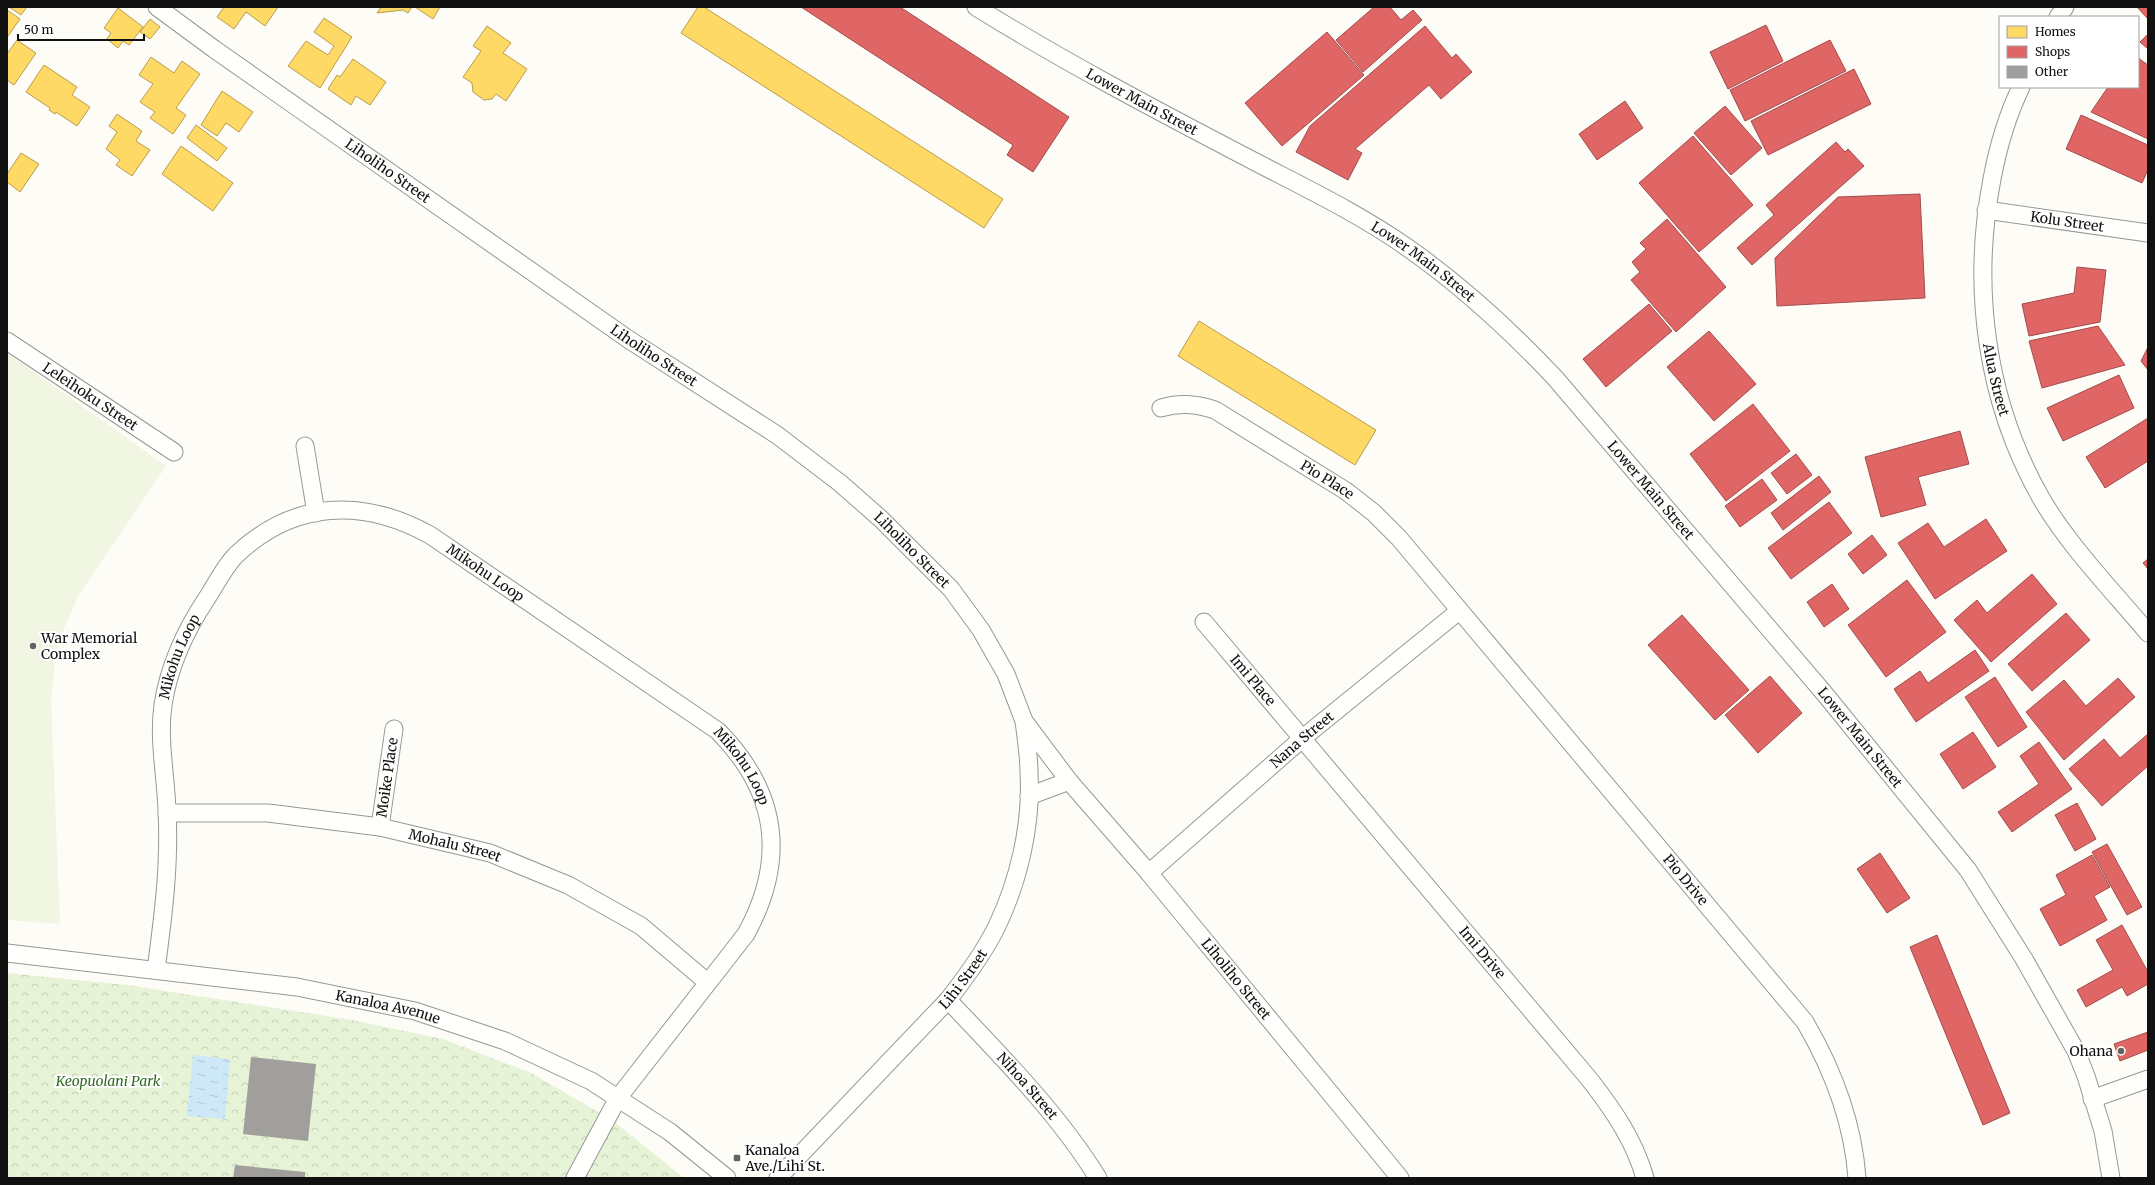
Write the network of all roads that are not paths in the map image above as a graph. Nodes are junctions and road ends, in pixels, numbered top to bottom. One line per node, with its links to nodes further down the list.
1 (157, 7): 16 (street, Liholiho Street)
2 (976, 7): 30 (street, Lower Main Street)
3 (2065, 7): 4 (street)
4 (2059, 16)
5 (2020, 88): 6 (street, Alua Street)
6 (1986, 210): 7 (street, Kolu Street); 15 (street, Alua Street)
7 (2148, 233)
8 (7, 341): 11 (street, Leleihoku Street)
9 (1161, 408): 13 (street, Pio Place)
10 (305, 446): 12 (street)
11 (174, 452)
12 (316, 513): 21 (street, Mikohu Loop); 26 (street, Mikohu Loop)
13 (1459, 611): 18 (street, Nana Street); 37 (street, Pio Drive)
14 (1204, 622): 18 (street, Imi Place)
15 (2148, 633)
16 (1024, 721): 19 (street, Liholiho Street); 20 (street, Lihi Street)
17 (394, 729): 22 (street, Moike Place)
18 (1304, 737): 23 (street, Nana Street); 36 (street, Imi Drive)
19 (1070, 781): 20 (street); 23 (street, Liholiho Street)
20 (1029, 796): 27 (street, Lihi Street)
21 (167, 813): 22 (street, Mohalu Street); 25 (street, Mikohu Loop)
22 (380, 827): 26 (street, Mohalu Street)
23 (1149, 873): 35 (street, Liholiho Street)
24 (7, 953): 25 (street, Kanaloa Avenue)
25 (156, 970): 29 (street, Kanaloa Avenue)
26 (707, 982): 29 (street, Mikohu Loop)
27 (948, 1000): 33 (street, Lihi Street); 34 (street, Nihoa Street)
28 (2148, 1080): 30 (street)
29 (618, 1098): 31 (street, Mikohu Loop); 32 (street, Kanaloa Avenue)
30 (2092, 1099): 38 (street, Lower Main Street)
31 (575, 1178)
32 (727, 1178)
33 (778, 1178)
34 (1098, 1178)
35 (1400, 1178)
36 (1645, 1178)
37 (1856, 1178)
38 (2111, 1178)

